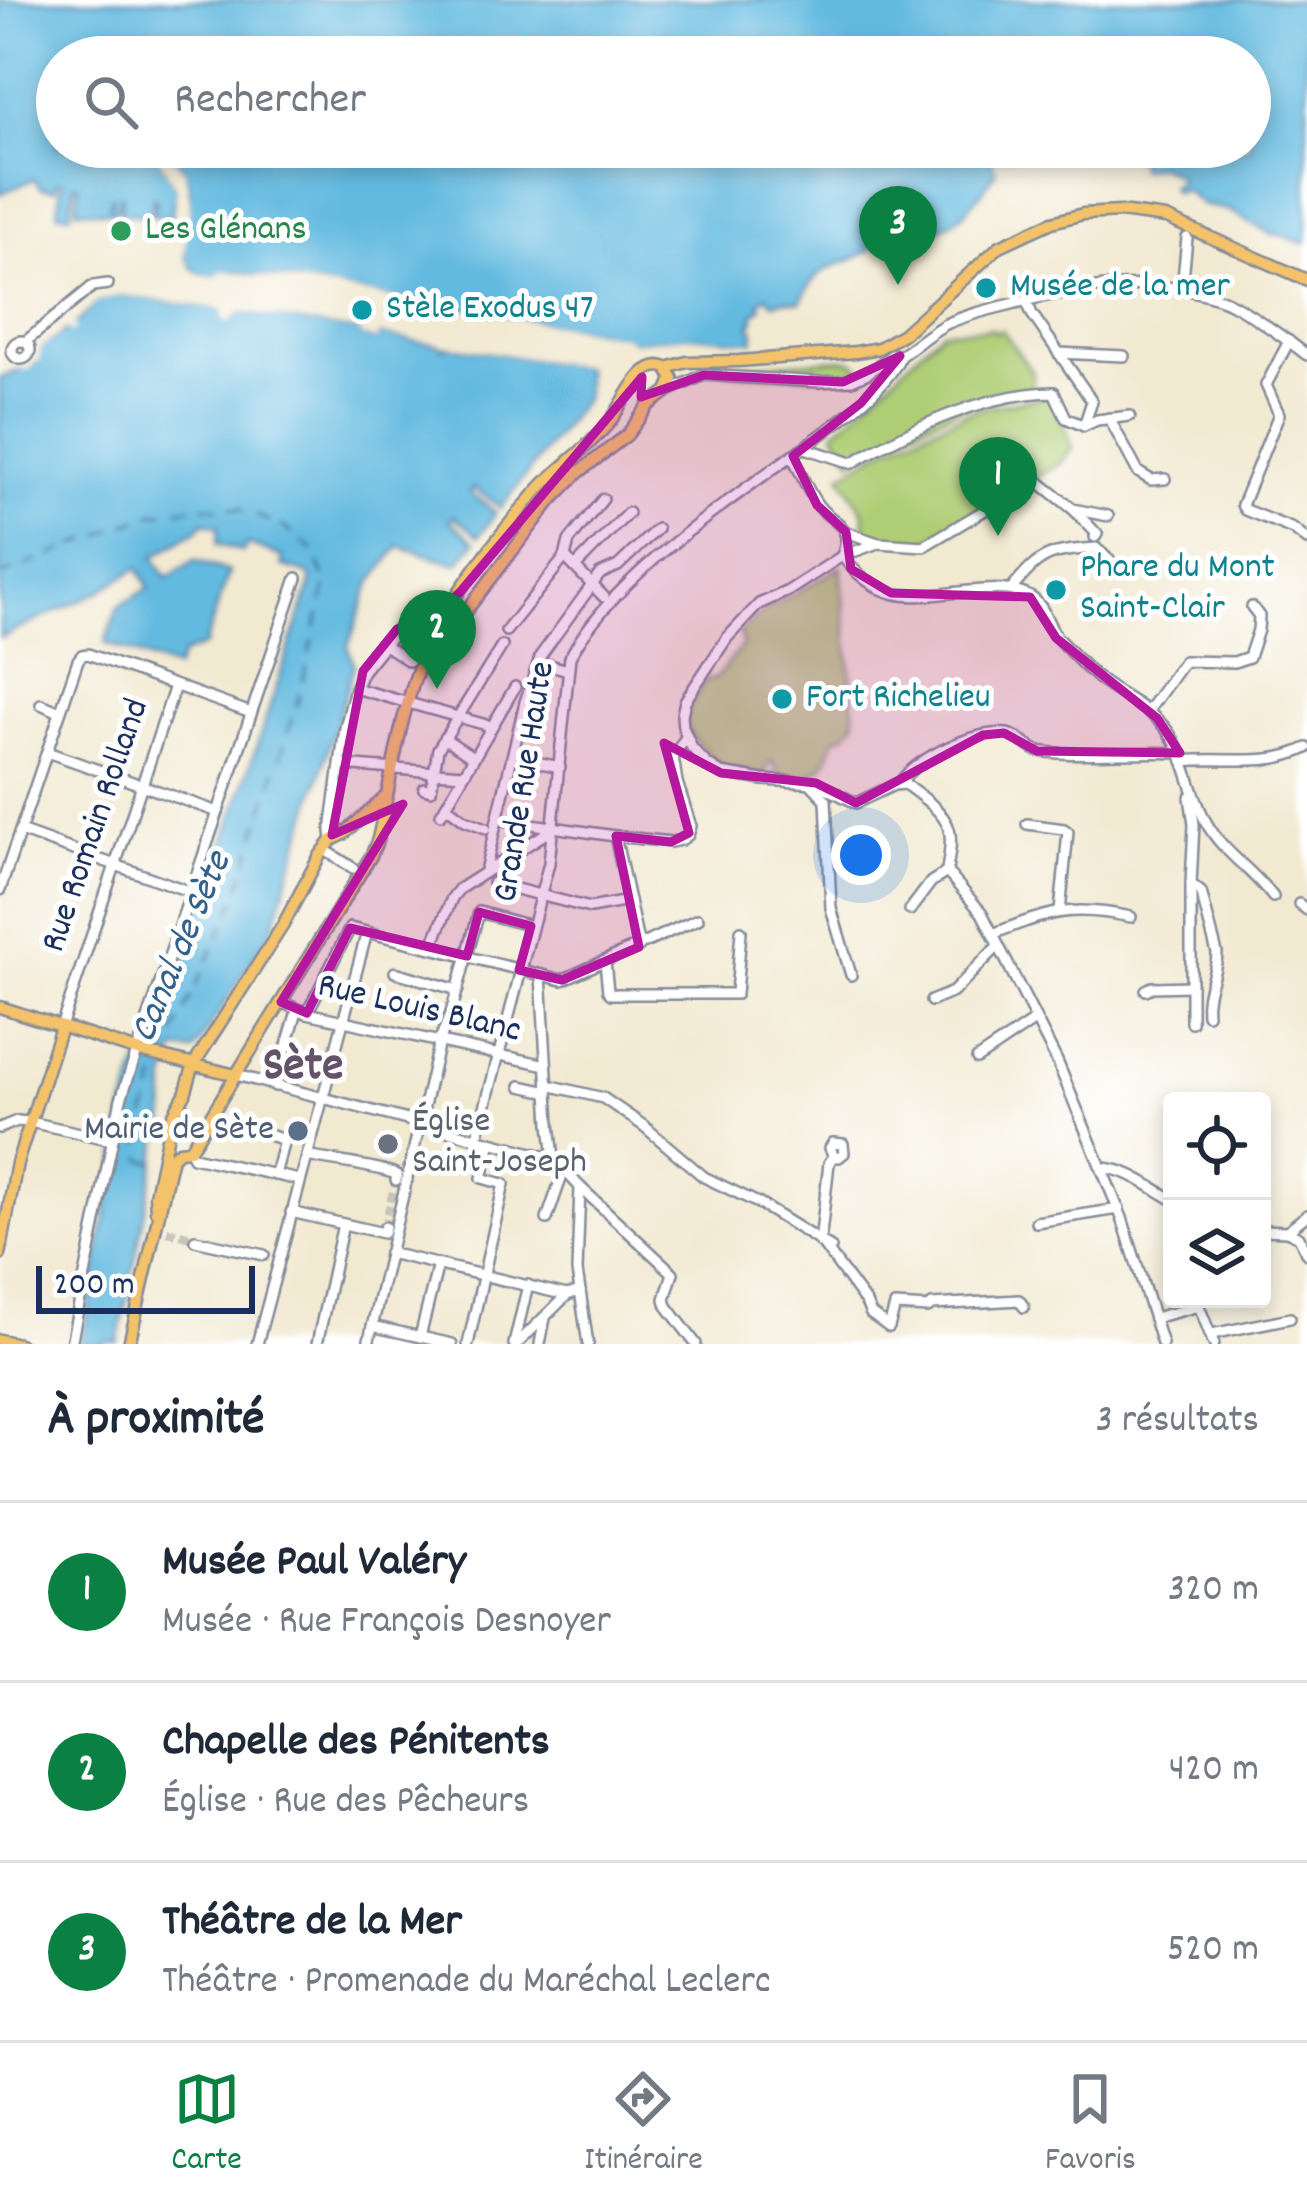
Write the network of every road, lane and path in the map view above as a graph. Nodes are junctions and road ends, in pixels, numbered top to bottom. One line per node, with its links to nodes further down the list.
1 (1187, 238): 4 (street)
2 (1307, 280): 13 (main road)
3 (108, 284): 7 (street)
4 (1182, 289): 5 (street); 6 (street)
5 (1025, 301): 8 (street); 10 (street)
6 (1289, 341): 9 (street); 27 (street)
7 (26, 342)
8 (1058, 353): 11 (street); 16 (street)
9 (1307, 355)
10 (900, 356): 13 (street); 17 (street, Grande Rue Haute)
11 (1124, 356)
12 (642, 377): 13 (main road); 13 (main road); 36 (main road)
13 (669, 387): 43 (main road)
14 (1130, 416): 15 (street)
15 (1108, 418): 16 (street); 19 (street)
16 (1084, 425): 17 (street)
17 (805, 448): 18 (street, Grande Rue Haute)
18 (792, 456): 25 (street); 44 (street, Grande Rue Haute)
19 (1165, 479)
20 (603, 499): 30 (street)
21 (1073, 509): 23 (street); 26 (street); 28 (street)
22 (628, 513): 31 (street)
23 (1108, 516)
24 (657, 530): 34 (street)
25 (846, 532): 28 (street); 29 (street)
26 (1098, 535)
27 (1307, 540)
28 (878, 543): 29 (street)
29 (842, 556): 35 (street); 58 (street)
30 (565, 557): 31 (street); 40 (street)
31 (575, 567): 34 (street)
32 (1121, 571): 35 (street)
33 (297, 578): 55 (street)
34 (592, 584): 37 (street); 39 (street)
35 (1011, 590): 53 (street)
36 (461, 591): 41 (street); 43 (main road)
37 (604, 597)
38 (1252, 607): 53 (street)
39 (560, 629): 44 (street); 46 (street)
40 (506, 631)
41 (386, 645): 45 (street); 50 (street)
42 (502, 646): 56 (street)
43 (429, 652): 51 (main road)
44 (570, 656): 47 (street, Grande Rue Haute)
45 (409, 661)
46 (539, 662): 47 (street); 64 (street)
47 (568, 670): 66 (street, Grande Rue Haute)
48 (176, 686): 54 (street); 55 (street); 73 (street, Rue Romain Rolland)
49 (515, 687): 57 (street)
50 (355, 688): 51 (street); 65 (street)
51 (407, 703): 56 (street); 67 (main road)
52 (41, 704): 54 (street)
53 (1148, 711): 63 (street)
54 (60, 712): 61 (street)
55 (251, 713): 76 (street)
56 (457, 717): 57 (street); 59 (street)
57 (490, 726): 62 (street)
58 (686, 736): 71 (street); 82 (street)
59 (444, 738): 62 (street); 68 (street)
60 (1307, 748): 63 (street)
61 (47, 752): 73 (street); 81 (street)
62 (473, 757): 69 (street)
63 (1182, 757): 70 (street); 72 (street)
64 (512, 758): 66 (street); 86 (street)
65 (340, 765): 67 (street); 83 (street)
66 (560, 767): 80 (street, Grande Rue Haute)
67 (393, 769): 68 (street); 75 (main road)
68 (436, 772): 69 (street); 74 (street)
69 (463, 774): 79 (street)
70 (1185, 775): 89 (street); 93 (street)
71 (810, 783): 72 (street); 111 (street)
72 (900, 783): 87 (street)
73 (142, 785): 76 (street); 84 (street, Rue Romain Rolland)
74 (424, 788)
75 (382, 803): 83 (main road); 116 (main road)
76 (218, 812): 91 (street)
77 (504, 820): 80 (street)
78 (1027, 824): 96 (street)
79 (486, 828)
80 (554, 828): 82 (street); 86 (street); 92 (street, Grande Rue Haute)
81 (20, 831): 84 (street); 90 (street)
82 (616, 836): 94 (street)
83 (333, 840): 85 (street); 132 (main road)
84 (116, 864): 91 (street); 123 (street, Rue Romain Rolland)
85 (353, 868)
86 (485, 871): 104 (street)
87 (947, 872): 95 (street); 102 (street)
88 (493, 883): 92 (street)
89 (1191, 884): 112 (street); 119 (street)
90 (0, 890)
91 (191, 892): 124 (street)
92 (538, 895): 94 (street); 99 (street, Grande Rue Haute)
93 (1273, 897)
94 (629, 901): 105 (street)
95 (910, 910)
96 (1060, 912): 97 (street); 102 (street)
97 (1131, 917)
98 (698, 919): 105 (street)
99 (531, 926): 106 (street); 108 (street, Grande Rue Haute)
100 (741, 931): 107 (street)
101 (367, 932): 104 (street); 118 (street); 121 (street)
102 (993, 934): 103 (street)
103 (998, 946): 115 (street); 120 (street)
104 (432, 947): 106 (street)
105 (639, 947): 107 (street)
106 (467, 956): 108 (street); 113 (street)
107 (605, 962): 110 (street)
108 (519, 970): 110 (street); 129 (street, Grande Rue Haute)
109 (395, 972): 113 (street)
110 (541, 975): 133 (street)
111 (851, 975)
112 (1191, 986): 114 (street); 122 (street)
113 (458, 990): 126 (street)
114 (1146, 990)
115 (932, 1001)
116 (281, 1002): 118 (street, Rue Louis Blanc); 125 (main road)
117 (0, 1006): 123 (main road)
118 (302, 1012): 121 (street, Rue Louis Blanc); 127 (street)
119 (1207, 1014)
120 (1035, 1019): 131 (street); 150 (street)
121 (343, 1022): 126 (street, Rue Louis Blanc); 138 (street)
122 (1191, 1022)
123 (61, 1027): 128 (main road); 140 (main road, Rue Romain Rolland)
124 (143, 1036): 128 (street); 130 (main road)
125 (260, 1038): 127 (street); 134 (main road)
126 (440, 1042): 129 (street, Rue Louis Blanc); 141 (street)
127 (286, 1045): 135 (street)
128 (138, 1051): 130 (main road); 144 (street)
129 (498, 1055): 133 (street, Rue Louis Blanc); 143 (street, Grande Rue Haute)
130 (167, 1057): 132 (main road)
131 (977, 1059)
132 (194, 1064): 134 (main road); 159 (main road)
133 (546, 1065): 137 (street)
134 (236, 1075): 135 (street); 139 (main road)
135 (274, 1086): 138 (street)
136 (521, 1086): 137 (street)
137 (548, 1088): 149 (street); 167 (street)
138 (322, 1100): 141 (street); 147 (street)
139 (212, 1115): 146 (main road); 151 (street)
140 (30, 1122): 142 (street); 144 (street); 170 (main road, Rue Romain Rolland)
141 (421, 1124): 143 (street); 168 (street)
142 (0, 1128)
143 (477, 1138): 145 (street)
144 (112, 1140): 186 (street)
145 (491, 1142): 149 (street); 173 (street)
146 (182, 1151): 151 (street); 159 (main road)
147 (307, 1156): 152 (street); 153 (street)
148 (834, 1156): 167 (street)
149 (560, 1163): 154 (street); 160 (street)
150 (1102, 1168): 155 (street); 156 (street)
151 (275, 1175): 153 (street)
152 (397, 1177)
153 (299, 1180): 157 (street)
154 (580, 1187): 175 (street); 196 (street)
155 (1163, 1194)
156 (1119, 1209): 161 (street); 179 (street)
157 (291, 1212): 162 (street); 188 (street)
158 (1307, 1215): 165 (street)
159 (156, 1217): 187 (main road)
160 (547, 1219)
161 (1036, 1222)
162 (343, 1224): 163 (street); 189 (street)
163 (385, 1227)
164 (1271, 1230): 165 (street)
165 (1287, 1231): 169 (street)
166 (195, 1240): 171 (street)
167 (825, 1246): 177 (street)
168 (389, 1252): 172 (street); 181 (street)
169 (1307, 1254)
170 (0, 1255)
171 (263, 1255)
172 (438, 1264): 173 (street); 182 (street)
173 (484, 1275): 174 (street); 192 (street)
174 (528, 1285): 176 (street); 193 (street)
175 (580, 1292): 176 (street); 195 (street)
176 (567, 1295): 178 (street)
177 (1024, 1307)
178 (545, 1318): 193 (street); 194 (street)
179 (1154, 1318): 183 (street); 197 (street)
180 (1290, 1318): 183 (street)
181 (372, 1326): 182 (street); 190 (street)
182 (420, 1337): 191 (street)
183 (1213, 1339)
184 (0, 1340): 185 (main road)
185 (19, 1344)
186 (70, 1344)
187 (129, 1344)
188 (257, 1344)
189 (316, 1344)
190 (368, 1344)
191 (452, 1344)
192 (468, 1344)
193 (516, 1344)
194 (540, 1344)
195 (588, 1344)
196 (696, 1344)
197 (1162, 1344)

